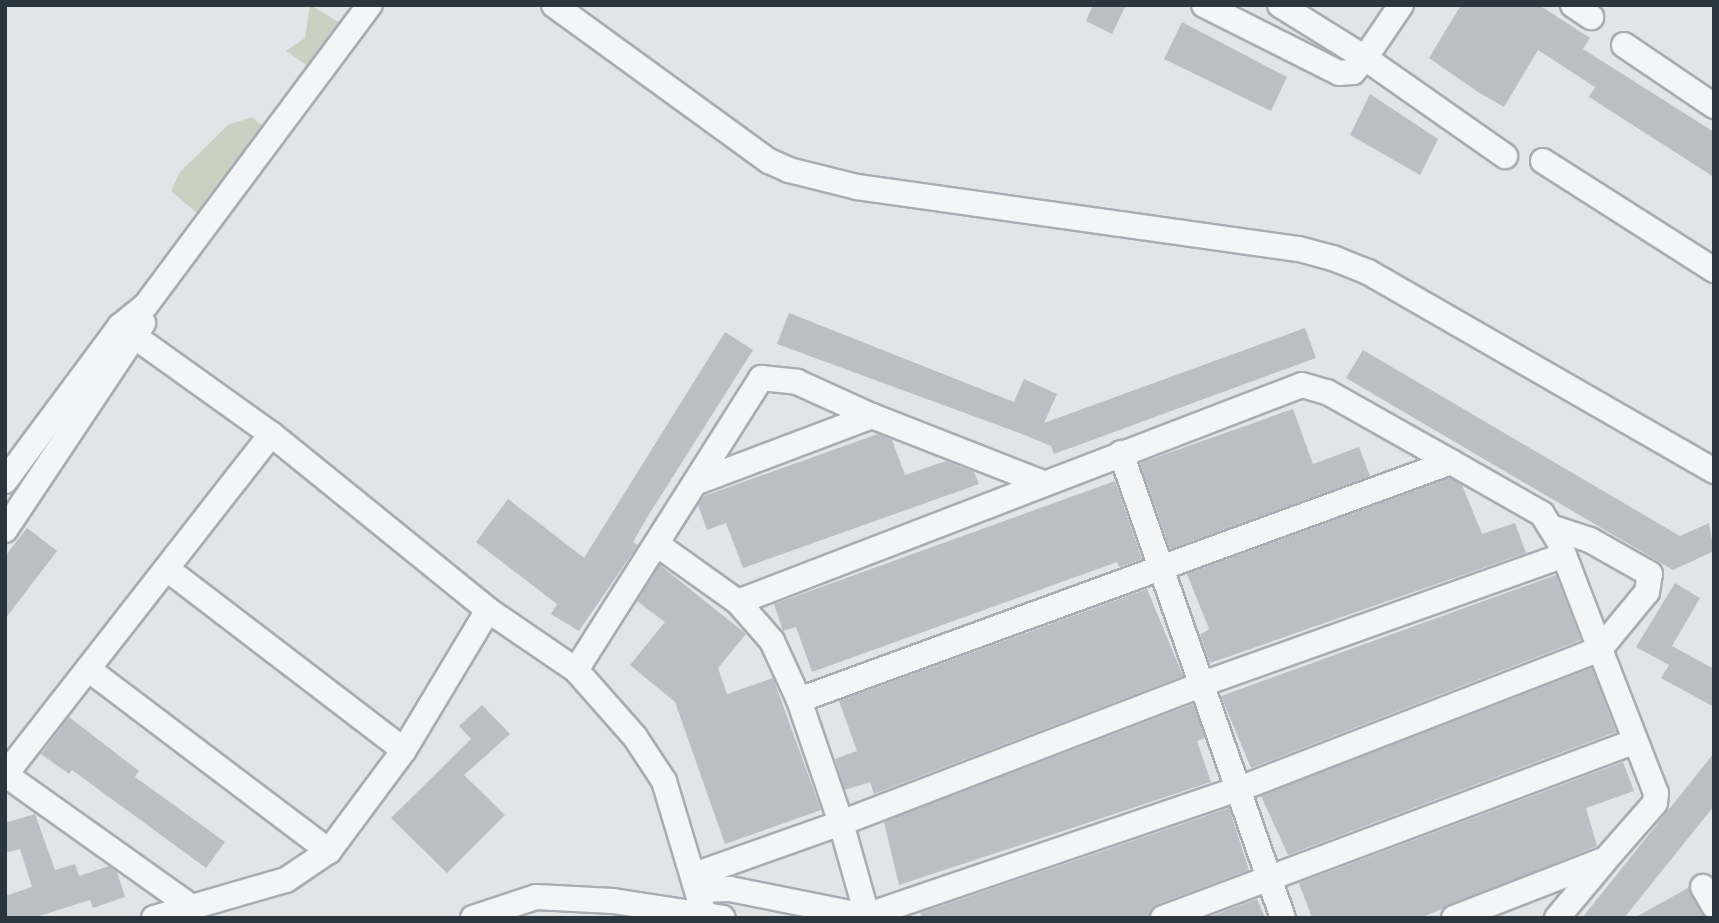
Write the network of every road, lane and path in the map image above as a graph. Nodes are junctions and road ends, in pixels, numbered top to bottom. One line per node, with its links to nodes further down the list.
1 (370, 5): 12 (street)
2 (554, 5): 17 (street)
3 (1204, 5): 7 (street)
4 (1280, 5): 7 (street)
5 (1401, 5): 7 (street)
6 (1624, 45): 8 (street)
7 (1365, 58): 9 (street)
8 (1714, 106)
9 (1505, 156)
10 (1543, 161): 11 (street)
11 (1714, 270)
12 (129, 331): 14 (street); 18 (street); 22 (street)
13 (872, 416): 19 (street); 19 (street); 20 (street)
14 (271, 434): 26 (street); 28 (street)
15 (1121, 453): 16 (street); 20 (street); 25 (street)
16 (1451, 462): 21 (street); 25 (street)
17 (1714, 471)
18 (5, 481)
19 (700, 481): 23 (street)
20 (1040, 482): 27 (street)
21 (1554, 527): 24 (street); 29 (street)
22 (5, 530)
23 (658, 545): 27 (street); 31 (street)
24 (1564, 555): 29 (street); 32 (street)
25 (1163, 566): 32 (street); 33 (street)
26 (167, 569): 30 (street); 35 (street)
27 (738, 602): 33 (street)
28 (488, 610): 31 (street); 35 (street)
29 (1600, 649): 34 (street); 37 (street)
30 (88, 669): 36 (street); 39 (street)
31 (576, 670): 42 (street)
32 (1205, 683): 37 (street); 38 (street)
33 (799, 700): 38 (street)
34 (1633, 742): 40 (street); 41 (street)
35 (404, 750): 39 (street)
36 (6, 775): 43 (street)
37 (1241, 788): 41 (street); 45 (street)
38 (841, 823): 42 (street); 45 (street)
39 (329, 851): 43 (street)
40 (1606, 859): 51 (street); 52 (street)
41 (1271, 877): 49 (street); 50 (street)
42 (696, 882): 45 (street); 46 (street)
43 (190, 906): 47 (street)
44 (568, 908): 46 (street); 48 (street)
45 (871, 916)
46 (710, 917)
47 (154, 918)
48 (473, 918)
49 (1163, 918)
50 (1283, 918)
51 (1454, 918)
52 (1557, 918)

